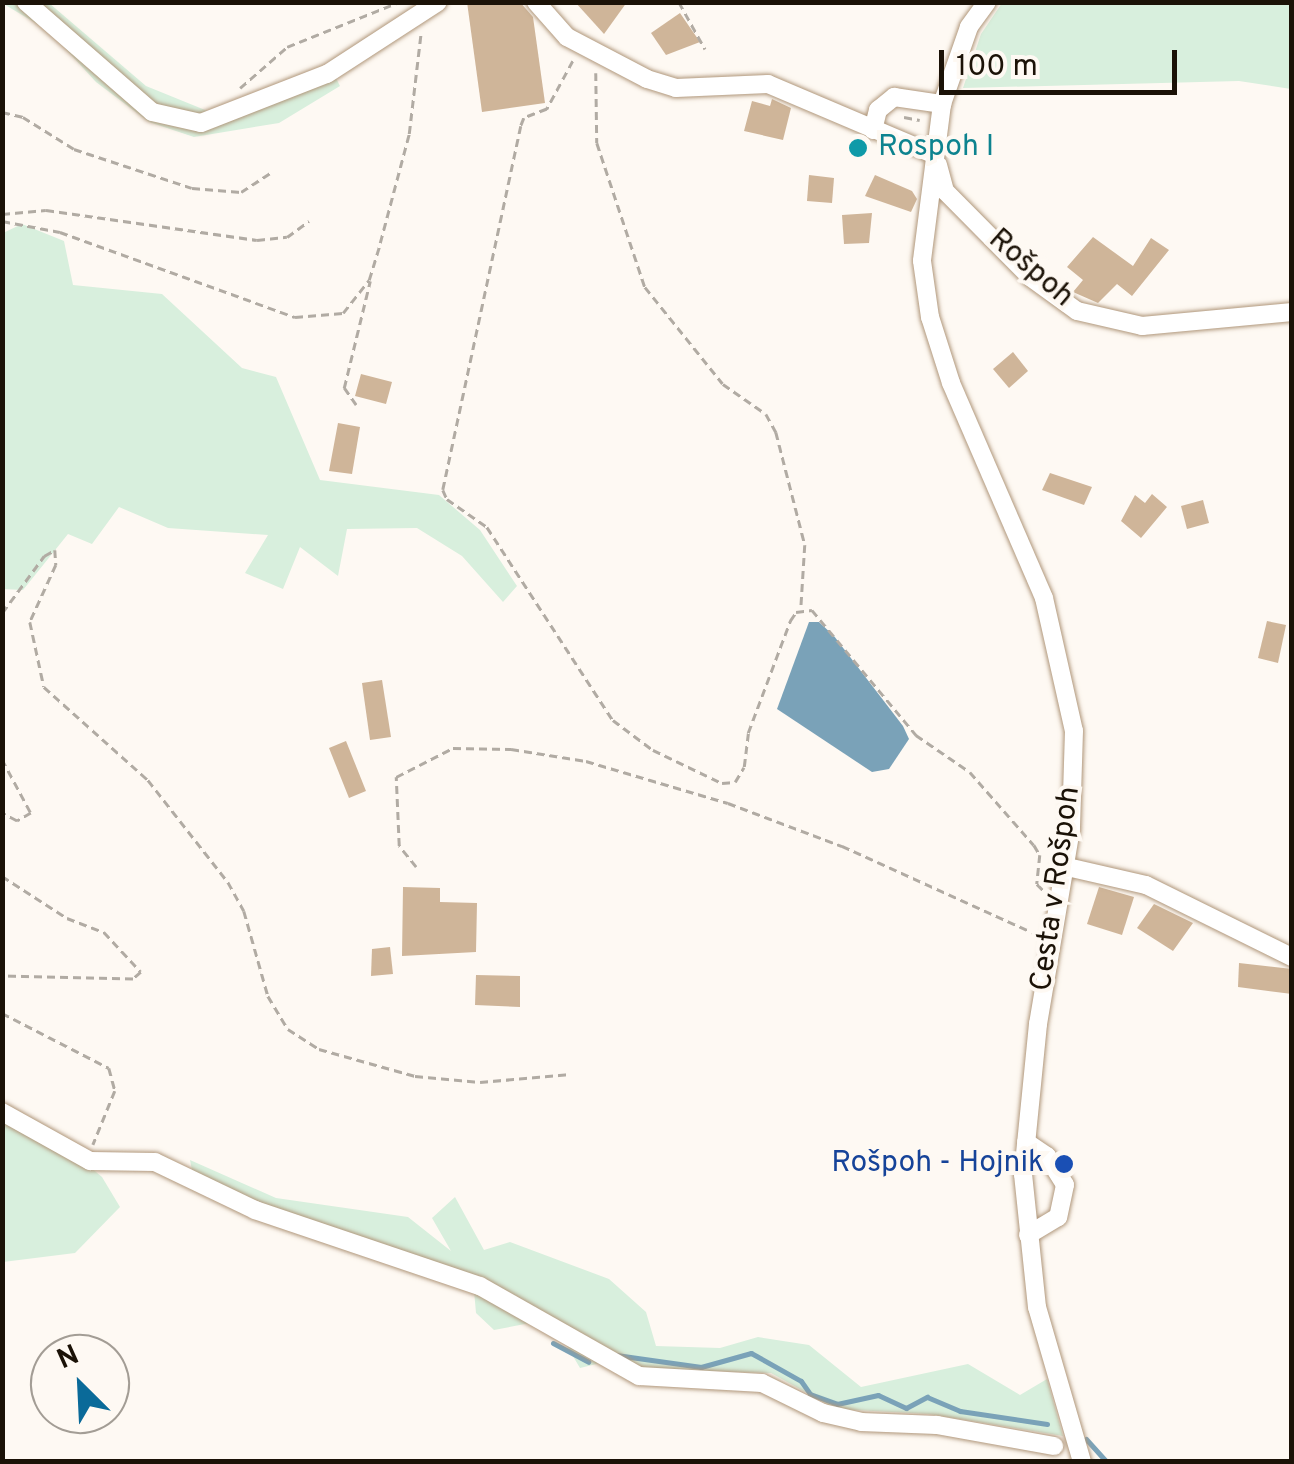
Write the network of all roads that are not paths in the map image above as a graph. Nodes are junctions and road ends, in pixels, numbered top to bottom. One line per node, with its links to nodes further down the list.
1 (26, 2): 2 (street)
2 (438, 2)
3 (536, 2): 6 (street)
4 (987, 2): 5 (street, Cesta v Rošpoh)
5 (942, 104): 6 (street); 7 (street, Cesta v Rošpoh)
6 (873, 130): 7 (street)
7 (935, 155): 8 (street, Rošpoh); 9 (street, Cesta v Rošpoh)
8 (1292, 312)
9 (1063, 866): 10 (street); 12 (street, Cesta v Rošpoh)
10 (1292, 957)
11 (2, 1112): 15 (street)
12 (1026, 1142): 13 (street, Cesta v Rošpoh); 13 (street)
13 (1028, 1235): 14 (street, Cesta v Rošpoh)
14 (1078, 1453): 15 (street)
15 (1049, 1454)

